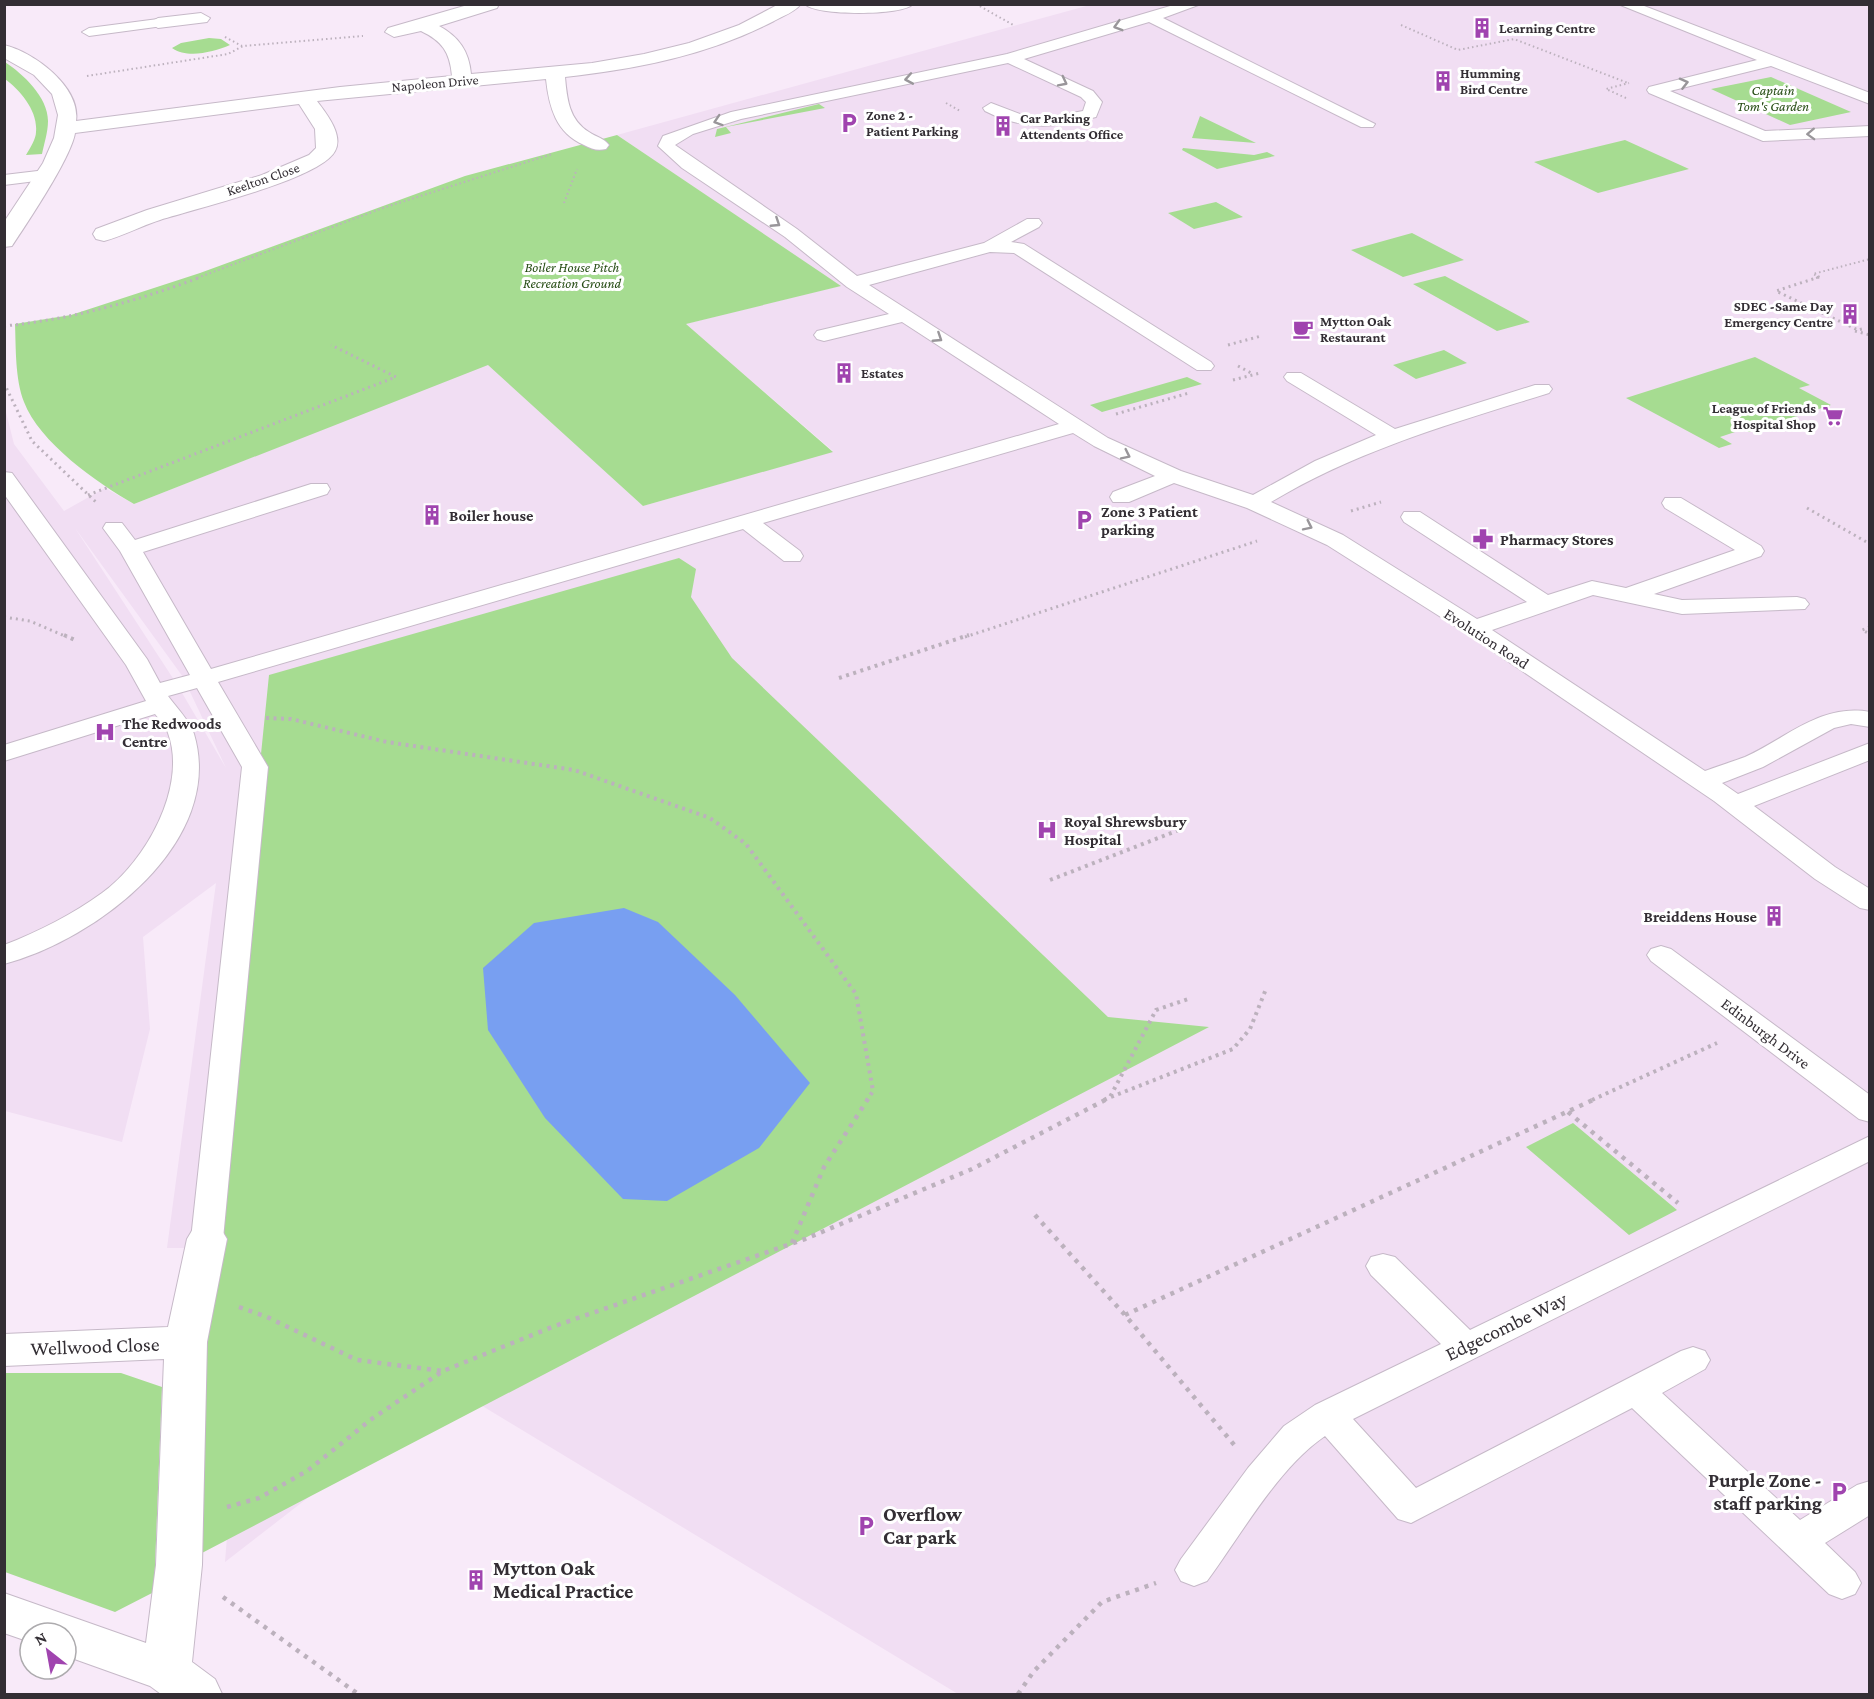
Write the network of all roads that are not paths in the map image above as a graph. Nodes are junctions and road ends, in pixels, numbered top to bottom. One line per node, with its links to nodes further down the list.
1 (491, 4): 10 (street)
2 (793, 4): 16 (street, Napoleon Drive)
3 (813, 4): 4 (street)
4 (905, 4)
5 (1194, 4): 8 (lane)
6 (1628, 5): 14 (lane)
7 (201, 16): 9 (street)
8 (1149, 17): 15 (lane, one-way to 15); 23 (lane)
9 (158, 23): 11 (lane)
10 (423, 25): 12 (street); 17 (street)
11 (89, 32)
12 (394, 32)
13 (4, 50): 24 (street)
14 (1767, 55): 20 (lane); 25 (lane, one-way to 14)
15 (1010, 58): 18 (lane, one-way to 18); 22 (lane, one-way to 22)
16 (555, 74): 17 (street, Napoleon Drive); 26 (street)
17 (462, 81): 19 (street, Napoleon Drive)
18 (833, 94): 21 (lane); 30 (lane, Evolution Road, one-way to 30)
19 (304, 97): 24 (street, Napoleon Drive); 32 (street, Keelton Close)
20 (1869, 99)
21 (848, 103)
22 (991, 108)
23 (1367, 123)
24 (69, 128): 27 (street)
25 (1869, 131)
26 (554, 141)
27 (46, 175): 28 (lane); 35 (street)
28 (4, 180)
29 (748, 185): 30 (lane)
30 (728, 190): 37 (lane, Evolution Road, one-way to 37)
31 (115, 212): 32 (street)
32 (138, 220): 34 (street, Keelton Close)
33 (1033, 223): 36 (lane)
34 (104, 234)
35 (4, 241)
36 (990, 247): 37 (lane); 40 (lane)
37 (854, 284): 38 (lane, Evolution Road)
38 (903, 316): 39 (lane); 43 (lane, Evolution Road, one-way to 43)
39 (824, 335)
40 (1204, 366)
41 (1294, 377): 44 (lane)
42 (1542, 389): 44 (lane)
43 (1072, 424): 45 (lane, Evolution Road, one-way to 45); 52 (lane)
44 (1392, 436): 49 (lane)
45 (1173, 476): 48 (lane); 49 (lane, Evolution Road)
46 (4, 478): 61 (lane)
47 (319, 489): 54 (lane)
48 (1121, 497)
49 (1255, 503): 59 (lane, Evolution Road, one-way to 59)
50 (1673, 503): 56 (lane)
51 (1412, 517): 57 (lane)
52 (746, 521): 55 (lane); 60 (lane)
53 (114, 528): 54 (lane)
54 (130, 549): 60 (lane)
55 (792, 556)
56 (1625, 597): 57 (lane); 58 (lane)
57 (1545, 604): 59 (lane)
58 (1797, 604)
59 (1474, 628): 65 (lane, Evolution Road)
60 (204, 678): 61 (lane); 72 (lane)
61 (157, 698): 64 (lane); 68 (lane)
62 (1869, 720): 65 (lane)
63 (1869, 750): 66 (lane)
64 (4, 753)
65 (1702, 781): 66 (lane, Evolution Road)
66 (1736, 804): 67 (lane, Evolution Road)
67 (1869, 902)
68 (4, 955)
69 (1661, 955): 70 (lane, Edinburgh Drive)
70 (1869, 1111)
71 (1869, 1147): 75 (lane, Edgecombe Way)
72 (207, 1239): 74 (street)
73 (1383, 1266): 75 (lane)
74 (186, 1342): 76 (street, Wellwood Close); 87 (street)
75 (1465, 1346): 79 (lane, Edgecombe Way)
76 (4, 1350)
77 (1694, 1360): 78 (lane)
78 (1636, 1390): 79 (lane); 81 (lane)
79 (1328, 1415): 82 (lane, Edgecombe Way)
80 (1869, 1496): 81 (lane)
81 (1797, 1541): 83 (lane)
82 (1194, 1570)
83 (1842, 1583)
84 (4, 1613): 85 (street)
85 (27, 1621)
86 (78, 1640): 87 (street)
87 (182, 1683)

